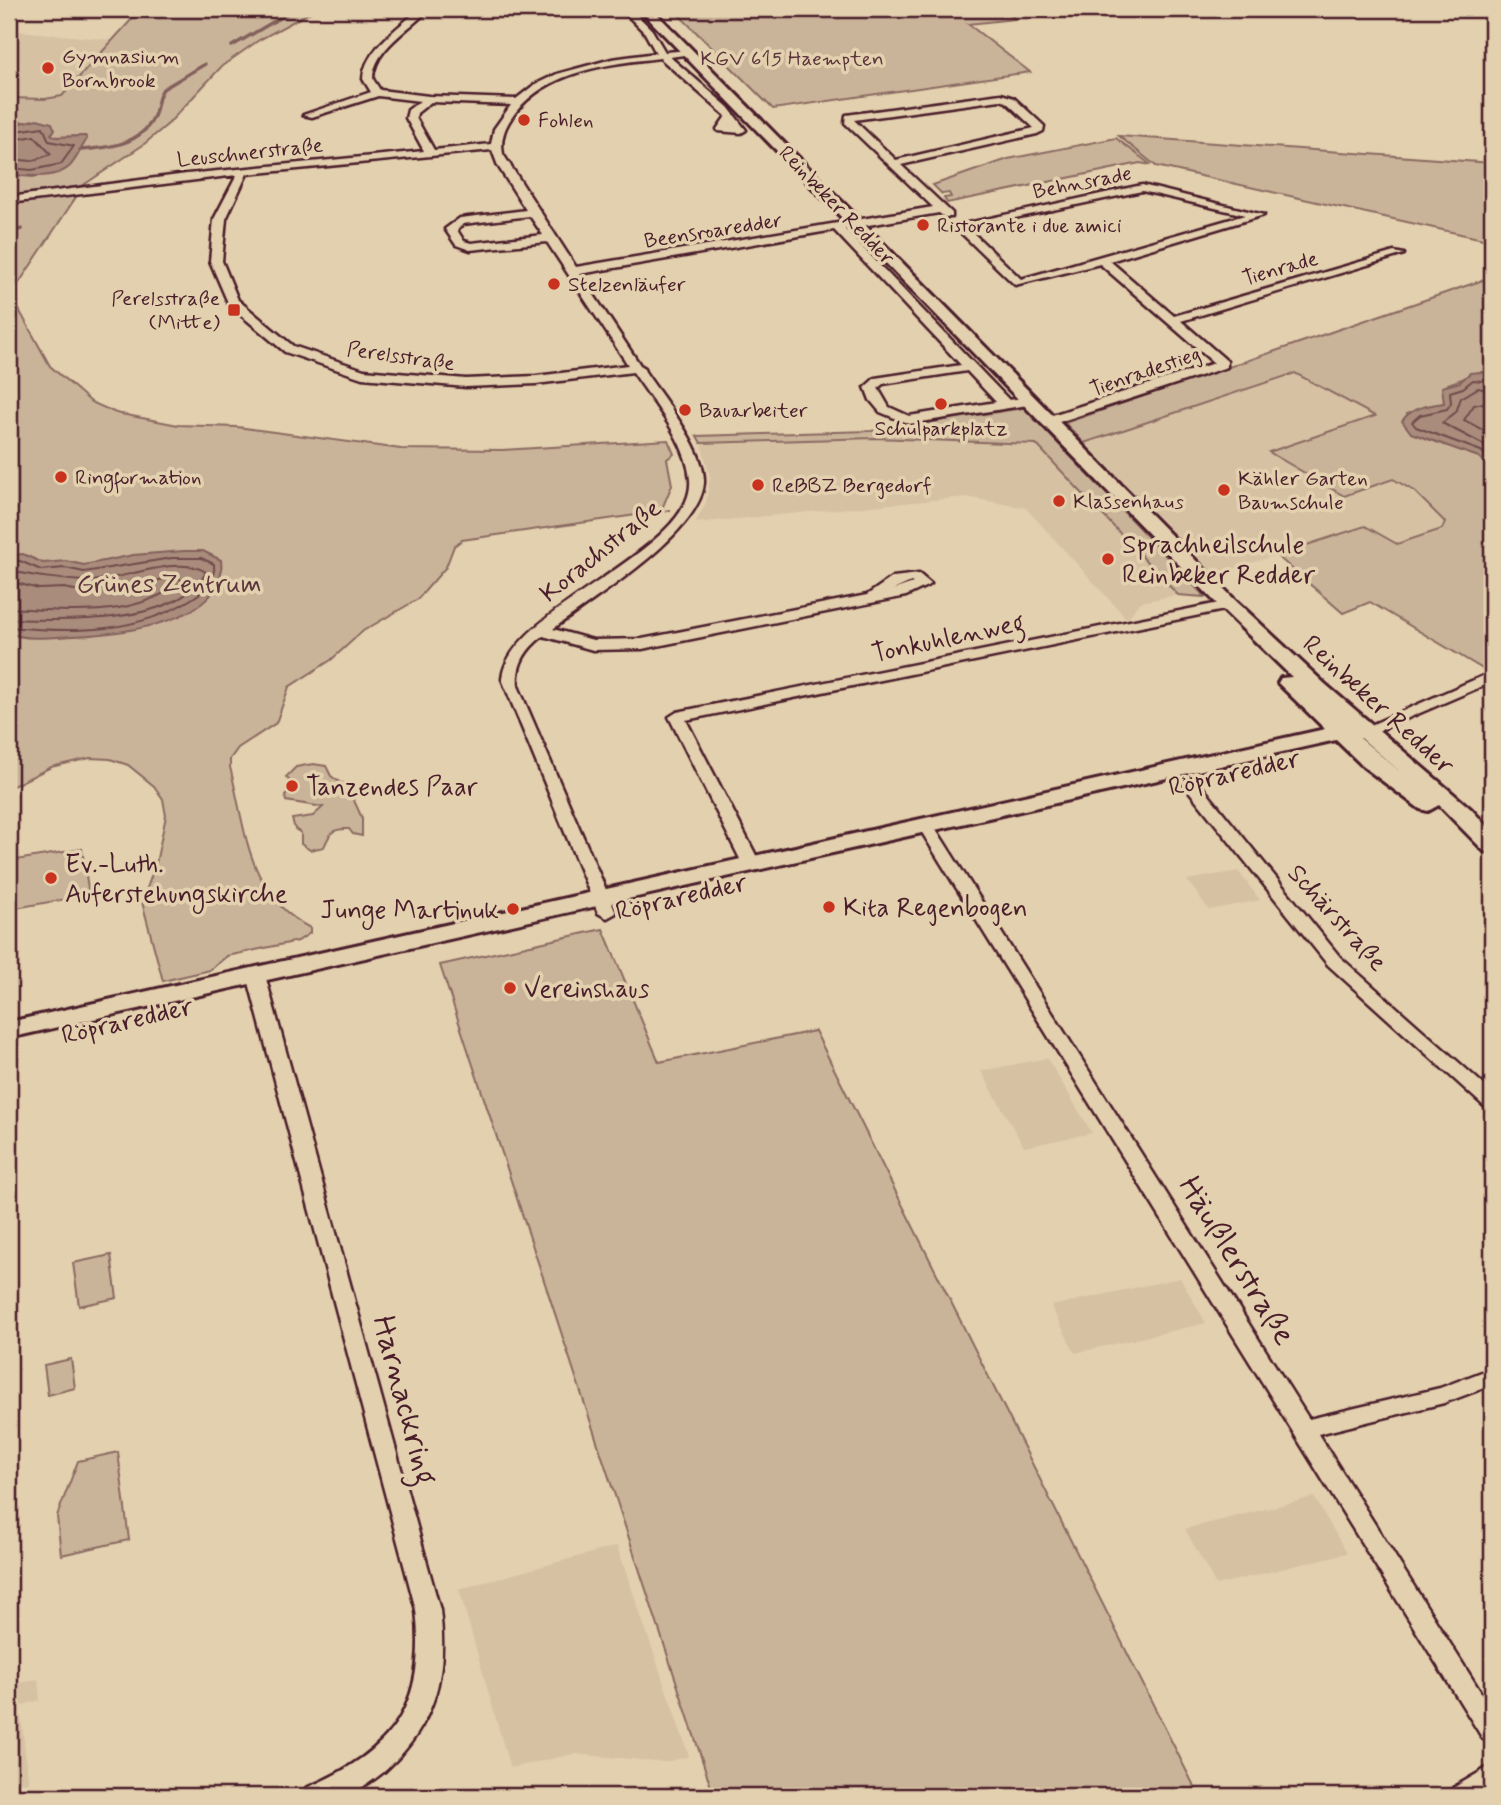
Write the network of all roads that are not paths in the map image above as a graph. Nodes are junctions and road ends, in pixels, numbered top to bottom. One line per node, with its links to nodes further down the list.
1 (424, 9): 6 (street)
2 (626, 9): 5 (street)
3 (645, 9): 4 (main road, Reinbeker Redder)
4 (688, 52): 5 (street); 18 (main road, Reinbeker Redder)
5 (662, 55): 8 (street); 10 (street)
6 (377, 93): 7 (street); 9 (street)
7 (429, 99): 8 (street); 12 (street)
8 (517, 102): 11 (street)
9 (308, 114)
10 (730, 117)
11 (495, 147): 12 (street, Leuschnerstraße); 17 (street, Korachstraße)
12 (431, 154): 14 (street, Leuschnerstraße)
13 (893, 164): 13 (street, Behnsrade); 16 (street, Behnsrade)
14 (241, 172): 15 (street, Leuschnerstraße); 27 (street, Perelsstraße)
15 (9, 200)
16 (941, 209): 18 (street); 19 (street, Behnsrade)
17 (533, 212): 21 (street, Korachstraße); 21 (street)
18 (857, 225): 20 (street, Beensroaredder); 28 (main road, Reinbeker Redder)
19 (960, 226): 23 (street, Behnsrade); 23 (street, Behnsrade)
20 (839, 229): 24 (street, Beensroaredder); 26 (street, Reinbeker Redder)
21 (551, 237): 24 (street, Korachstraße)
22 (1398, 254): 25 (street, Tienrade)
23 (1102, 260): 25 (street, Tienradestieg)
24 (574, 271): 27 (street, Korachstraße)
25 (1172, 320): 30 (street, Tienradestieg)
26 (971, 367): 29 (street, Reinbeker Redder); 29 (street)
27 (639, 368): 33 (street, Korachstraße)
28 (1029, 401): 29 (street); 30 (main road, Reinbeker Redder)
29 (1006, 405)
30 (1048, 421): 32 (main road, Reinbeker Redder)
31 (871, 599): 33 (street)
32 (1229, 605): 37 (main road, Reinbeker Redder); 41 (street, Tonkuhlenweg)
33 (541, 631): 42 (street, Korachstraße)
34 (1492, 677): 35 (street)
35 (1475, 684): 36 (street); 37 (street)
36 (1492, 694)
37 (1353, 737): 38 (main road, Röpraredder); 39 (main road, Röpraredder); 40 (main road, Reinbeker Redder)
38 (1190, 782): 39 (main road, Röpraredder); 46 (street, Schärstraße)
39 (930, 833): 41 (main road, Röpraredder); 42 (main road, Röpraredder); 48 (street, Häußlerstraße)
40 (1492, 847)
41 (752, 864): 42 (main road, Röpraredder)
42 (604, 905): 43 (main road, Röpraredder)
43 (258, 982): 44 (main road, Röpraredder); 45 (main road, Röpraredder); 51 (street, Harnackring)
44 (9, 1030)
45 (9, 1046)
46 (1492, 1102)
47 (1492, 1376): 48 (street)
48 (1305, 1429): 49 (street, Häußlerstraße)
49 (1492, 1731)
50 (1492, 1776): 52 (street)
51 (315, 1796)
52 (1462, 1796)

